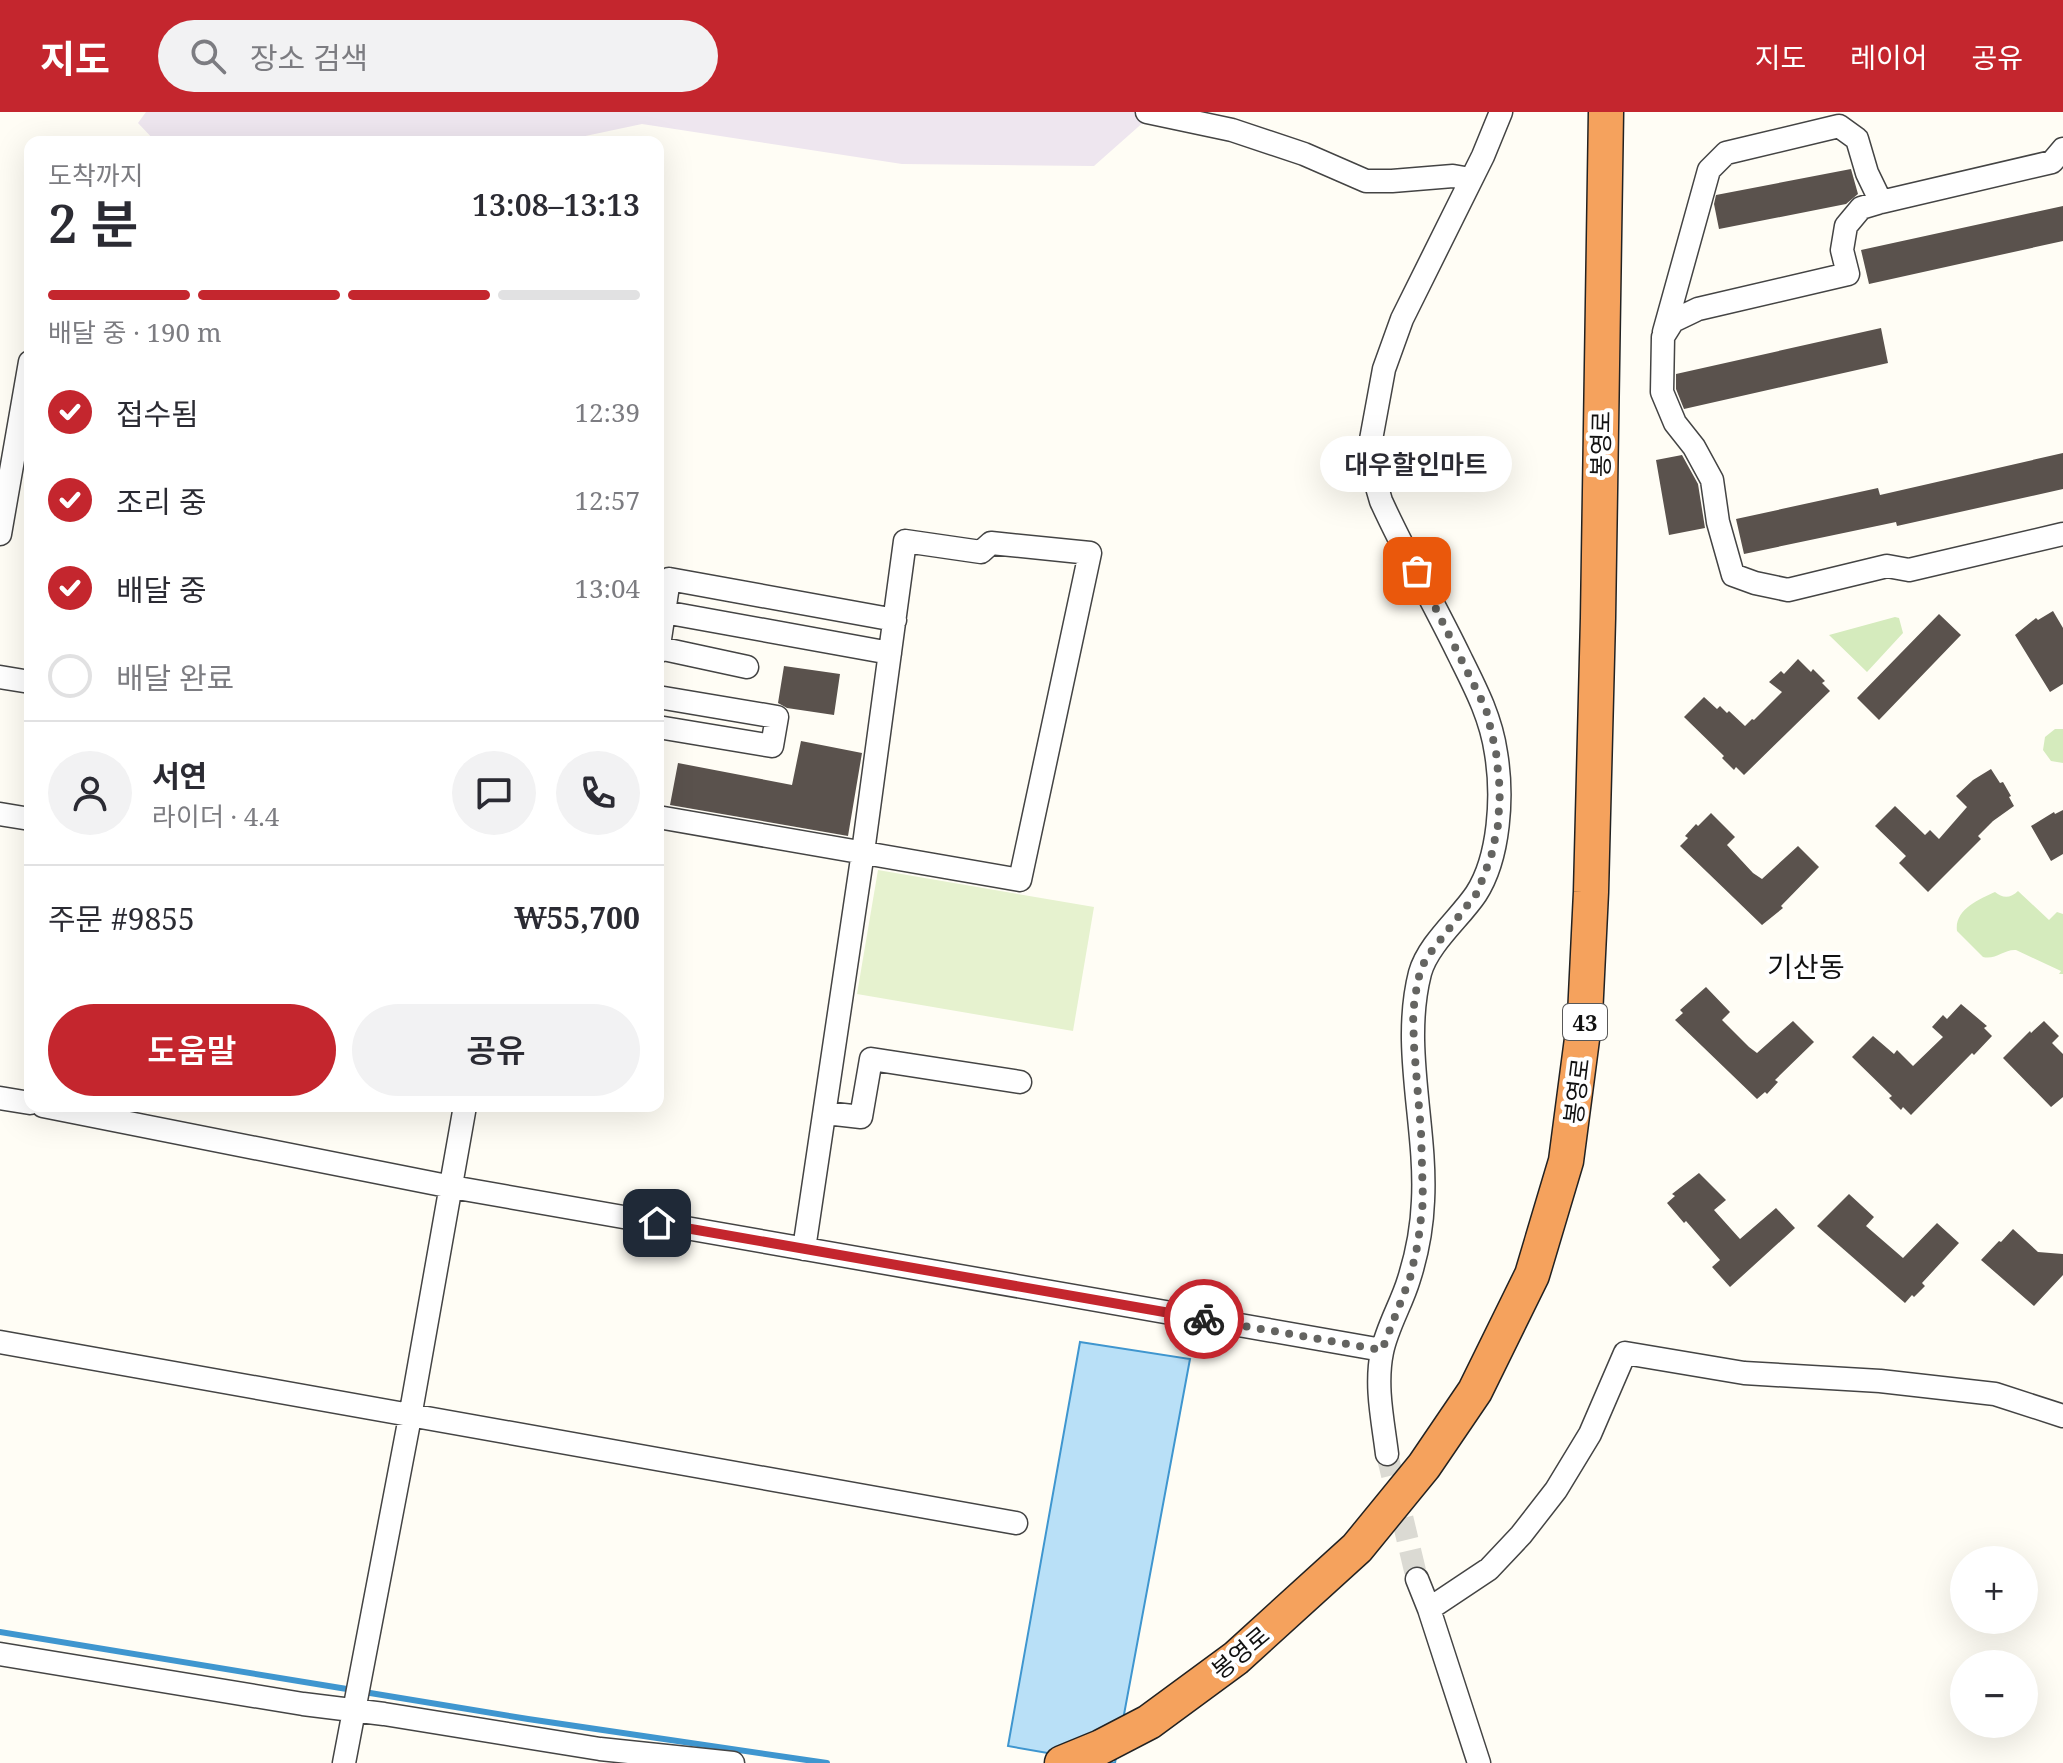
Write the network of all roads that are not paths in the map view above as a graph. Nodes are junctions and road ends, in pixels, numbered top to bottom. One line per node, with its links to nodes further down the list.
1 (1147, 112): 8 (street)
2 (1501, 112): 8 (street)
3 (1586, 112): 7 (highway)
4 (1606, 112): 7 (highway, 봉영로 / 43)
5 (1619, 112): 7 (highway)
6 (2063, 150): 9 (street)
7 (1605, 164): 48 (highway, 봉영로 / 43)
8 (1470, 179): 37 (street)
9 (1881, 202): 10 (street); 10 (street)
10 (1663, 337): 14 (street)
11 (24, 407): 12 (street)
12 (13, 490): 13 (street)
13 (0, 534)
14 (2063, 534)
15 (664, 612): 16 (street); 18 (street)
16 (895, 620): 18 (street); 27 (street)
17 (664, 651): 19 (street)
18 (890, 653): 27 (street)
19 (747, 667)
20 (0, 677): 21 (street)
21 (24, 681)
22 (664, 698): 23 (street)
23 (664, 728)
24 (0, 814): 25 (street)
25 (24, 818)
26 (664, 818): 27 (street)
27 (863, 852): 33 (street)
28 (1020, 1082): 33 (street)
29 (0, 1098): 30 (street)
30 (24, 1102)
31 (73, 1112): 34 (street)
32 (464, 1112): 34 (street)
33 (826, 1113): 35 (street)
34 (452, 1187): 35 (street); 39 (street)
35 (804, 1249): 37 (street)
36 (0, 1342): 39 (street)
37 (1382, 1350): 40 (street)
38 (2063, 1416): 43 (street)
39 (410, 1417): 41 (street); 45 (street)
40 (1387, 1454)
41 (1016, 1523)
42 (1417, 1579): 43 (street)
43 (1429, 1609): 49 (street)
44 (0, 1654): 45 (street)
45 (356, 1706): 46 (street); 47 (street)
46 (344, 1763)
47 (733, 1763)
48 (1062, 1763)
49 (1479, 1763)

